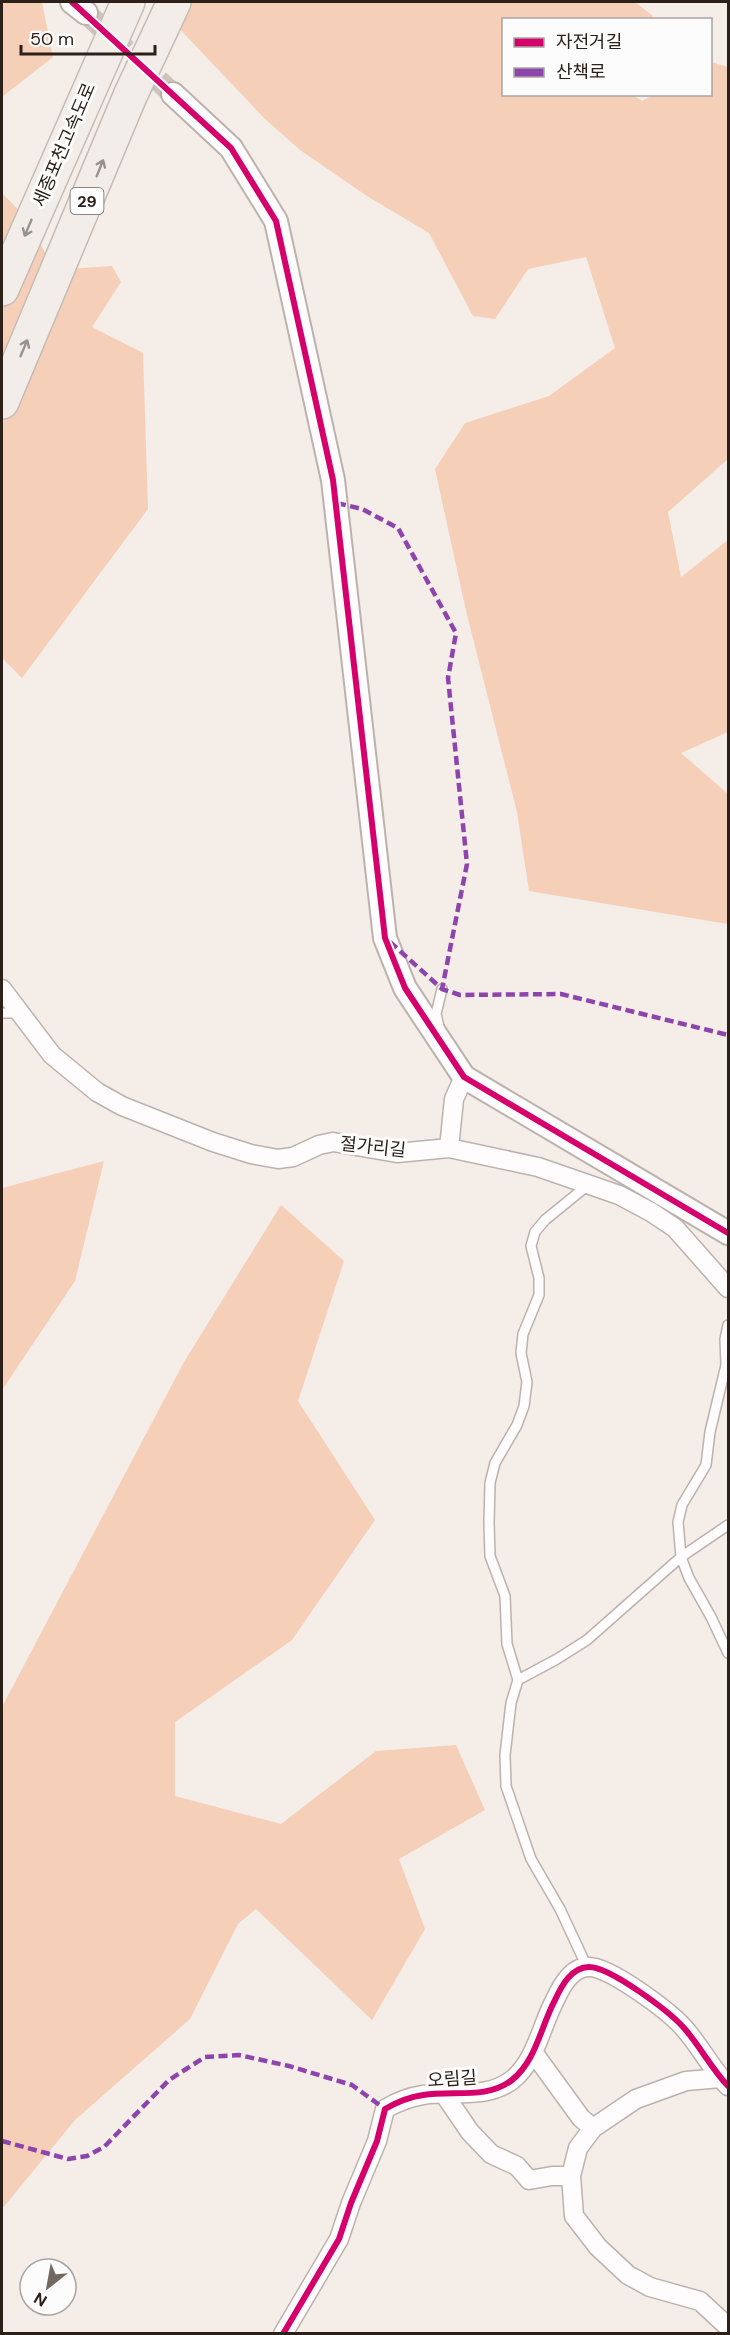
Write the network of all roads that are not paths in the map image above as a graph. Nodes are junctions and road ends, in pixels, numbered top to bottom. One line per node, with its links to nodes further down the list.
1 (128, 2): 4 (highway, 세종포천고속도로 / 29, one-way to 4)
2 (174, 2): 5 (highway, 29, one-way to 2)
3 (173, 94): 10 (street)
4 (2, 290)
5 (2, 402)
6 (2, 989): 9 (street, 절가리길)
7 (442, 989): 10 (lane)
8 (2, 1013): 9 (lane)
9 (21, 1013): 12 (street, 절가리길)
10 (442, 1044): 11 (street)
11 (464, 1077): 12 (street); 14 (street)
12 (449, 1148): 13 (street, 절가리길)
13 (588, 1185): 15 (street, 절가리길); 20 (lane)
14 (729, 1233)
15 (729, 1288)
16 (729, 1324): 18 (lane)
17 (729, 1525): 18 (lane)
18 (681, 1557): 19 (lane); 20 (lane)
19 (729, 1653)
20 (518, 1680): 21 (lane)
21 (587, 1967): 22 (street, 오림길); 23 (street)
22 (532, 2052): 24 (street, 오림길); 25 (street)
23 (725, 2082): 25 (street)
24 (444, 2094): 26 (street); 28 (street, 오림길)
25 (594, 2128): 26 (street)
26 (572, 2176): 27 (street)
27 (729, 2327)
28 (283, 2334)

